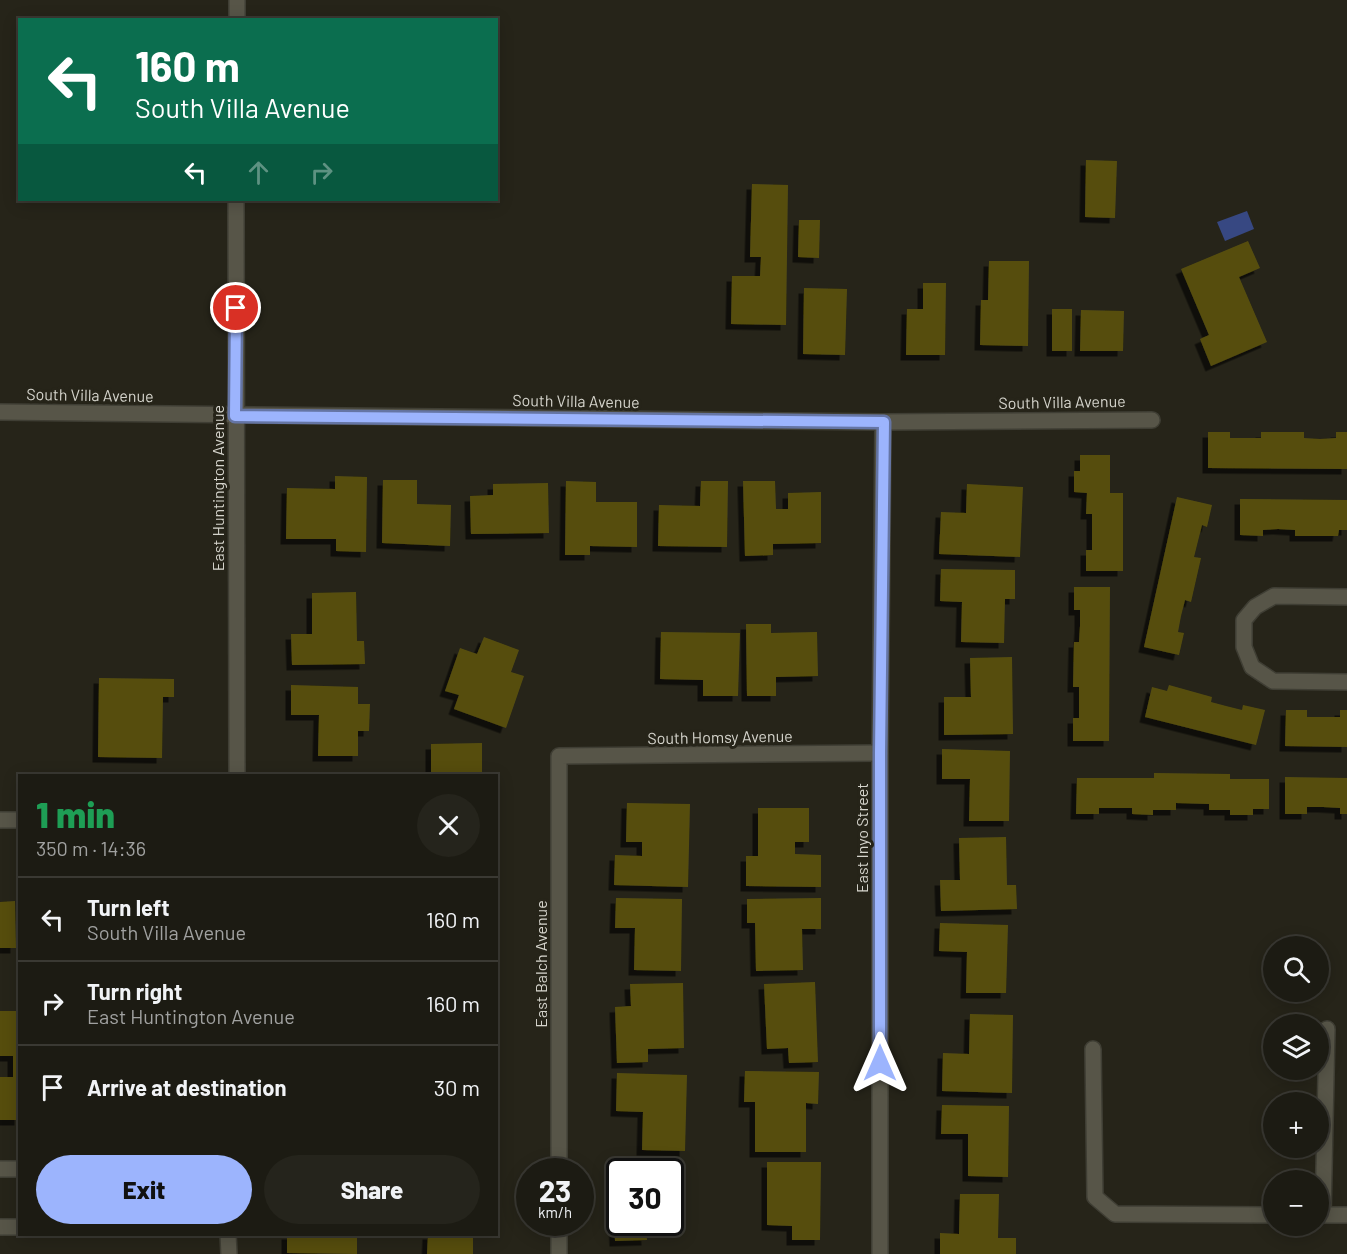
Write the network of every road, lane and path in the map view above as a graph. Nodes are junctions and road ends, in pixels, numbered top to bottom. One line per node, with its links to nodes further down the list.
1 (237, 0): 2 (street)
2 (237, 18)
3 (236, 201): 5 (street, East Huntington Avenue)
4 (0, 411): 5 (street, South Villa Avenue)
5 (235, 416): 7 (street, South Villa Avenue); 12 (street, East Huntington Avenue)
6 (1152, 420): 7 (street, South Villa Avenue)
7 (884, 422): 10 (street, East Inyo Street)
8 (1347, 597): 9 (street)
9 (1347, 682)
10 (880, 753): 11 (street, South Homsy Avenue); 30 (street, East Inyo Street)
11 (559, 756): 17 (street, East Balch Avenue)
12 (237, 774)
13 (0, 820): 14 (street)
14 (18, 820)
15 (1093, 1049): 21 (street)
16 (1325, 1080): 20 (street)
17 (559, 1158)
18 (0, 1169): 19 (street)
19 (18, 1169)
20 (1322, 1170)
21 (1263, 1215)
22 (1329, 1215): 23 (street)
23 (1347, 1215)
24 (0, 1227): 25 (street)
25 (18, 1227)
26 (228, 1236): 28 (street)
27 (559, 1236): 29 (street)
28 (229, 1254)
29 (559, 1254)
30 (880, 1254)

